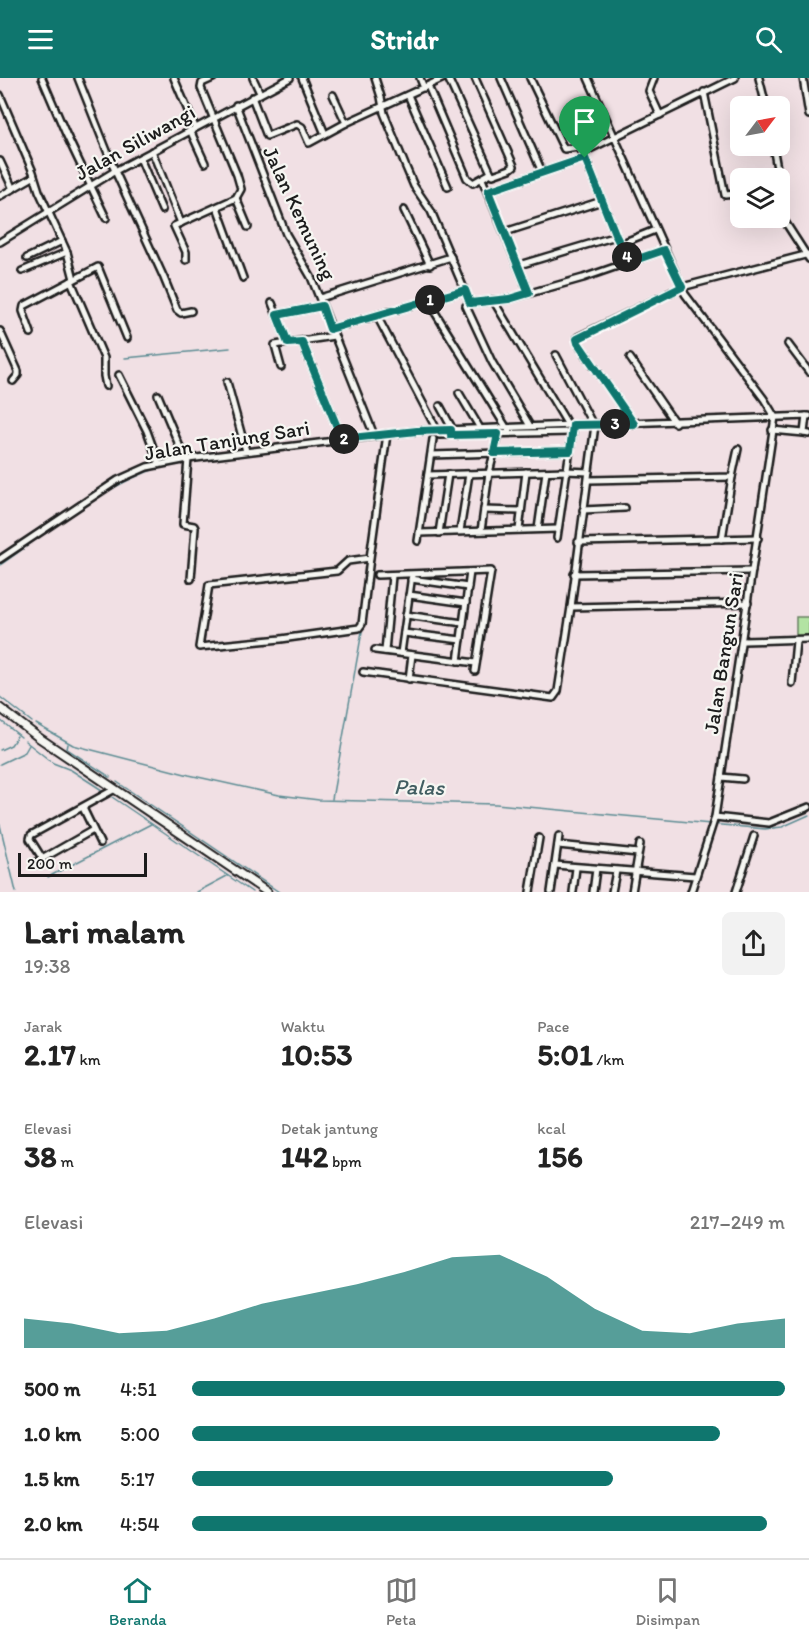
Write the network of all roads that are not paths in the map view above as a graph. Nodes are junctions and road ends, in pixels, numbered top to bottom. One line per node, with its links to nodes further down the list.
1 (42, 78): 46 (street)
2 (78, 78): 41 (street)
3 (174, 78): 33 (street)
4 (213, 78): 31 (street)
5 (253, 78): 21 (street)
6 (290, 78): 21 (street, Jalan Siliwangi)
7 (302, 78): 34 (street)
8 (375, 78): 28 (street)
9 (420, 78): 19 (street)
10 (446, 78): 19 (street); 43 (street)
11 (475, 78): 43 (street)
12 (501, 78): 42 (street)
13 (530, 78): 38 (street)
14 (588, 78): 35 (street)
15 (654, 78): 29 (street)
16 (735, 78): 20 (street)
17 (759, 78): 25 (street)
18 (803, 78): 30 (street)
19 (426, 87): 22 (street); 45 (street)
20 (704, 92): 29 (street); 50 (street)
21 (260, 93): 26 (street, Jalan Siliwangi)
22 (408, 94): 28 (street); 47 (street)
23 (0, 95): 44 (street)
24 (333, 95): 32 (street)
25 (764, 96)
26 (252, 97): 27 (street, Jalan Siliwangi); 34 (street)
27 (236, 105): 31 (street, Jalan Siliwangi); 83 (street, Jalan Kemuning)
28 (383, 106): 32 (street); 71 (street)
29 (660, 115): 35 (street)
30 (809, 115)
31 (213, 118): 33 (street, Jalan Siliwangi); 52 (street)
32 (346, 123): 34 (street)
33 (193, 129): 36 (street, Jalan Siliwangi); 40 (street)
34 (325, 134)
35 (614, 138): 38 (street); 62 (street)
36 (152, 151): 37 (street, Jalan Siliwangi); 59 (street)
37 (140, 158): 41 (street, Jalan Siliwangi); 55 (street)
38 (585, 158): 42 (street); 53 (street)
39 (0, 160): 48 (street)
40 (205, 163)
41 (115, 171): 46 (street, Jalan Siliwangi); 89 (street)
42 (542, 172): 49 (street)
43 (491, 173): 45 (street)
44 (33, 177): 48 (street); 57 (street)
45 (482, 179): 49 (street)
46 (91, 185): 57 (street, Jalan Siliwangi); 58 (street)
47 (448, 187)
48 (13, 189): 51 (street)
49 (488, 191): 63 (street)
50 (730, 195)
51 (0, 196)
52 (236, 198): 54 (street); 60 (street)
53 (602, 201): 63 (street); 64 (street)
54 (217, 207): 59 (street); 78 (street)
55 (162, 210)
56 (404, 210): 75 (street)
57 (49, 211): 65 (street); 66 (street, Jalan Siliwangi)
58 (106, 218)
59 (181, 223): 73 (street)
60 (248, 227)
61 (790, 228): 70 (street)
62 (655, 230): 67 (street); 68 (street)
63 (505, 232): 76 (street)
64 (616, 236): 67 (street); 76 (street)
65 (62, 241): 69 (street); 72 (street)
66 (0, 242)
67 (621, 244): 74 (street)
68 (664, 250): 74 (street); 80 (street)
69 (67, 252): 77 (street); 79 (street)
70 (808, 255): 80 (street)
71 (451, 257): 75 (street); 81 (street)
72 (27, 258)
73 (186, 260)
74 (629, 262): 82 (street)
75 (430, 265): 83 (street)
76 (519, 265): 82 (street)
77 (22, 271)
78 (243, 278)
79 (72, 280): 95 (street); 97 (street); 108 (street)
80 (682, 287): 113 (street); 115 (street)
81 (465, 290): 85 (street); 87 (street)
82 (529, 293): 84 (street)
83 (320, 298): 88 (street, Jalan Kemuning)
84 (493, 300): 87 (street); 118 (street)
85 (428, 301): 92 (street); 120 (street)
86 (272, 303): 91 (street)
87 (470, 303): 117 (street)
88 (322, 306): 91 (street); 93 (street, Jalan Kemuning)
89 (191, 311)
90 (267, 313): 91 (street)
91 (277, 314): 99 (street)
92 (377, 316): 93 (street); 123 (street)
93 (330, 329): 96 (street, Jalan Kemuning)
94 (0, 331): 106 (street)
95 (31, 333)
96 (333, 336): 98 (street); 125 (street, Jalan Kemuning)
97 (127, 338)
98 (302, 342): 99 (street); 127 (street)
99 (288, 343): 103 (street)
100 (788, 344): 104 (street)
101 (556, 355): 116 (street)
102 (630, 358): 114 (street)
103 (281, 367)
104 (809, 372)
105 (118, 375): 135 (street)
106 (13, 381)
107 (227, 382): 130 (street)
108 (106, 386)
109 (459, 393): 119 (street)
110 (158, 395): 134 (street)
111 (440, 406): 122 (street)
112 (807, 417): 113 (street, Jalan Tanjung Sari); 124 (street)
113 (775, 420): 114 (street, Jalan Tanjung Sari); 121 (street, Jalan Bangun Sari)
114 (675, 423): 115 (street, Jalan Tanjung Sari)
115 (634, 424): 116 (street, Jalan Tanjung Sari)
116 (594, 425): 118 (street, Jalan Tanjung Sari); 139 (street)
117 (530, 426): 118 (street, Jalan Tanjung Sari); 120 (street, Jalan Tanjung Sari)
118 (572, 428): 120 (street); 131 (street)
119 (481, 430): 120 (street, Jalan Tanjung Sari); 122 (street, Jalan Tanjung Sari)
120 (500, 430): 122 (street); 132 (street)
121 (772, 430): 124 (street); 158 (street, Jalan Bangun Sari)
122 (451, 432): 123 (street, Jalan Tanjung Sari)
123 (438, 433): 126 (street, Jalan Tanjung Sari)
124 (806, 434)
125 (374, 435): 126 (street, Jalan Tanjung Sari); 127 (street, Jalan Tanjung Sari)
126 (387, 436): 162 (street)
127 (342, 439): 130 (street, Jalan Tanjung Sari)
128 (433, 439): 133 (street)
129 (738, 449): 144 (street)
130 (246, 451): 134 (street, Jalan Tanjung Sari)
131 (570, 451): 132 (street); 136 (street)
132 (494, 453): 133 (street); 140 (street)
133 (431, 455): 143 (street)
134 (186, 459): 135 (street, Jalan Tanjung Sari); 170 (street)
135 (159, 464): 163 (street, Jalan Tanjung Sari)
136 (566, 471): 138 (street); 139 (street); 150 (street)
137 (526, 472): 138 (street); 140 (street); 149 (street)
138 (546, 472): 151 (street)
139 (590, 472): 145 (street)
140 (489, 473): 142 (street); 147 (street)
141 (448, 474): 142 (street); 143 (street); 155 (street)
142 (469, 474): 153 (street)
143 (428, 475): 156 (street)
144 (732, 477): 145 (street); 159 (street)
145 (589, 480): 148 (street)
146 (625, 508): 148 (street)
147 (484, 510): 149 (street); 154 (street)
148 (583, 510): 161 (street)
149 (521, 511): 152 (street)
150 (558, 528): 151 (street); 157 (street)
151 (538, 529): 152 (street)
152 (519, 530): 154 (street)
153 (460, 531): 154 (street); 155 (street)
154 (481, 531)
155 (439, 532): 156 (street)
156 (419, 533): 160 (street)
157 (557, 538)
158 (758, 538): 159 (street); 164 (street, Jalan Bangun Sari)
159 (722, 539): 161 (street)
160 (418, 541)
161 (578, 542): 166 (street)
162 (370, 558): 162 (street)
163 (0, 560)
164 (752, 571): 166 (street); 174 (street, Jalan Bangun Sari)
165 (470, 572): 169 (street); 171 (street); 188 (street)
166 (574, 574): 175 (street)
167 (377, 575): 168 (street)
168 (393, 576): 169 (street); 184 (street)
169 (412, 577): 171 (street); 172 (street)
170 (190, 579)
171 (468, 587): 173 (street)
172 (409, 595): 173 (street); 176 (street)
173 (466, 603): 177 (street)
174 (748, 603): 175 (street); 181 (street, Jalan Bangun Sari)
175 (571, 607): 191 (street)
176 (406, 615): 177 (street); 178 (street)
177 (463, 623): 180 (street)
178 (404, 633): 180 (street); 185 (street)
179 (809, 639): 182 (street)
180 (461, 640): 187 (street)
181 (743, 641): 182 (street); 194 (street, Jalan Bangun Sari)
182 (796, 641): 192 (street)
183 (375, 650): 184 (street)
184 (385, 651): 185 (street)
185 (401, 653): 186 (street)
186 (412, 655): 187 (street); 191 (street)
187 (458, 661): 188 (street)
188 (476, 663): 189 (street)
189 (475, 671)
190 (363, 672): 191 (street)
191 (409, 679)
192 (792, 683)
193 (0, 708): 196 (main road)
194 (721, 777): 195 (street); 199 (street, Jalan Bangun Sari)
195 (743, 779)
196 (115, 789): 198 (street); 216 (main road)
197 (809, 807): 199 (street)
198 (83, 808): 200 (street); 208 (street)
199 (715, 818): 215 (street, Jalan Bangun Sari)
200 (93, 830): 204 (street); 208 (street)
201 (558, 837): 206 (street)
202 (754, 837): 224 (street)
203 (539, 838): 217 (street)
204 (100, 843)
205 (640, 844): 207 (street)
206 (558, 845): 207 (street); 210 (street)
207 (638, 853): 214 (street)
208 (42, 858): 209 (street)
209 (35, 863)
210 (555, 865): 211 (street); 218 (street)
211 (576, 868): 212 (street); 219 (street)
212 (596, 869): 213 (street); 220 (street)
213 (616, 871): 214 (street); 221 (street)
214 (635, 872): 215 (street); 222 (street)
215 (695, 876): 223 (street, Jalan Bangun Sari)
216 (267, 892)
217 (530, 892)
218 (551, 892)
219 (573, 892)
220 (593, 892)
221 (612, 892)
222 (632, 892)
223 (691, 892)
224 (735, 892)

